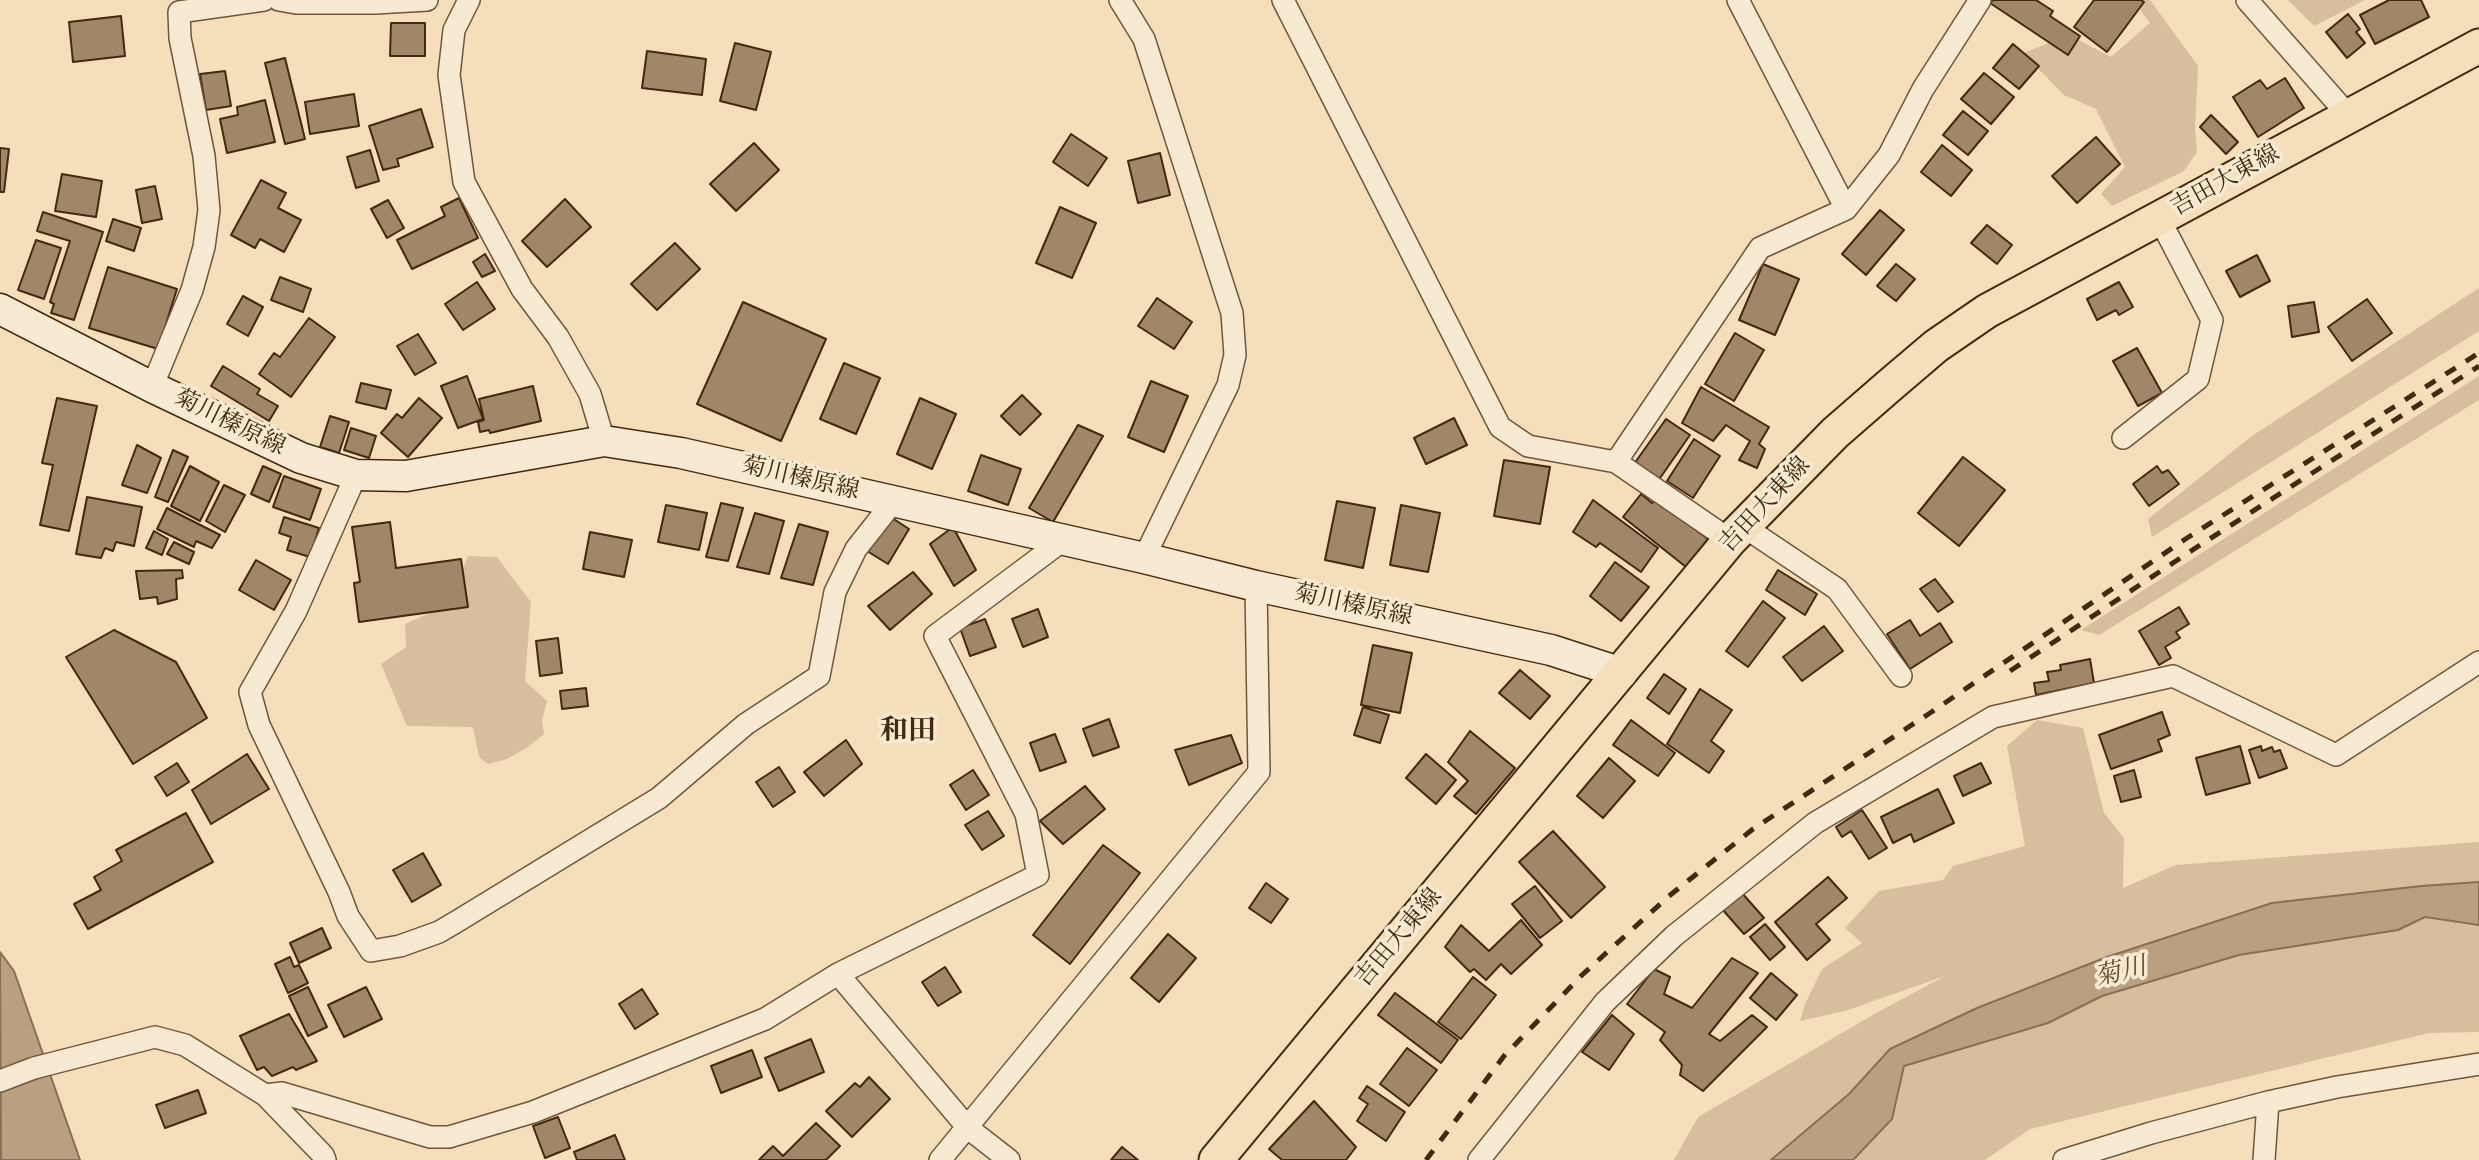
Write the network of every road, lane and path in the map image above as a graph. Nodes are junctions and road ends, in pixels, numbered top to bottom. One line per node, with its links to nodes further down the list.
1 (264, 0): 15 (street)
2 (279, 0): 3 (street)
3 (427, 0)
4 (469, 0): 17 (street)
5 (1120, 0): 23 (street)
6 (1283, 0): 18 (street)
7 (1738, 0): 12 (street)
8 (1980, 0): 12 (street)
9 (2247, 0): 11 (street)
10 (2479, 46): 11 (main road, 吉田大東線)
11 (2348, 115): 13 (main road, 吉田大東線)
12 (1846, 209): 18 (street)
13 (2159, 218): 16 (street); 21 (main road, 吉田大東線)
14 (0, 309): 15 (main road, 菊川榛原線)
15 (152, 387): 19 (main road, 菊川榛原線)
16 (2123, 438)
17 (604, 441): 19 (main road, 菊川榛原線); 20 (main road, 菊川榛原線)
18 (1616, 461): 21 (street)
19 (356, 475): 20 (street)
20 (893, 502): 22 (main road, 菊川榛原線)
21 (1737, 533): 26 (main road, 吉田大東線); 27 (street)
22 (1062, 541): 23 (main road, 菊川榛原線); 28 (street)
23 (1144, 558): 24 (main road, 菊川榛原線)
24 (1256, 586): 26 (main road, 菊川榛原線); 33 (street)
25 (2479, 662): 38 (street)
26 (1622, 673): 37 (main road, 吉田大東線)
27 (1901, 676)
28 (838, 974): 31 (street); 33 (street)
29 (2479, 1064): 32 (street)
30 (0, 1081): 31 (street)
31 (265, 1095): 34 (street)
32 (2268, 1102): 39 (street); 40 (street)
33 (968, 1128): 35 (street); 36 (street)
34 (325, 1160)
35 (940, 1160)
36 (1009, 1160)
37 (1216, 1160)
38 (1479, 1160)
39 (2064, 1160)
40 (2264, 1160)

